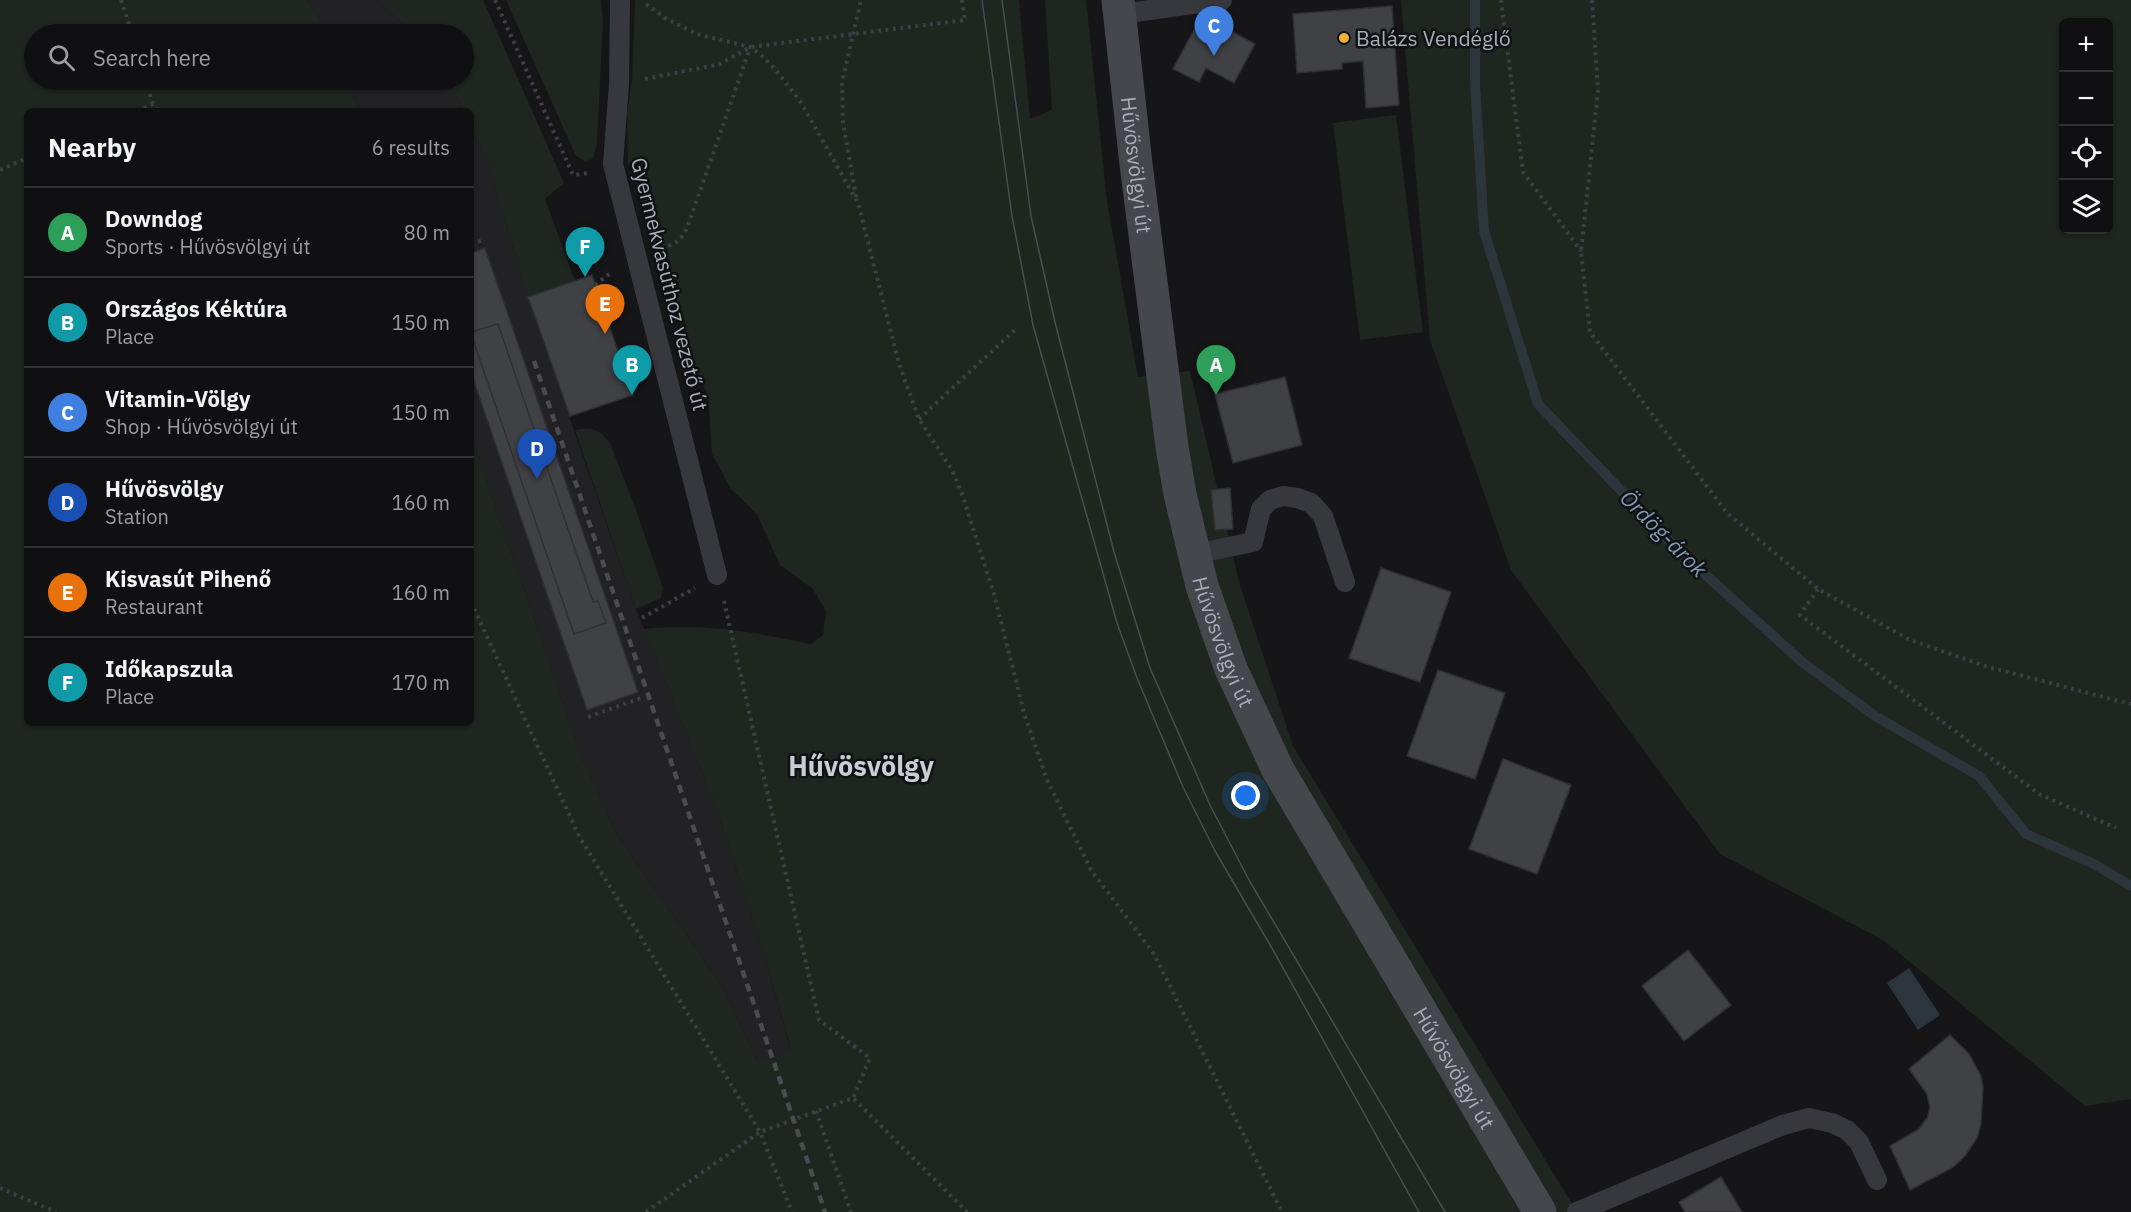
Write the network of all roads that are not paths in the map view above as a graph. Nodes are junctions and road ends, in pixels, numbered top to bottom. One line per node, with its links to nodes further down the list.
1 (620, 0): 5 (lane, Gyermekvasúthoz vezető út)
2 (1222, 0): 3 (lane)
3 (1119, 7): 4 (main road, Hűvösvölgyi út)
4 (1194, 554): 6 (lane); 8 (main road, Hűvösvölgyi út)
5 (717, 575)
6 (1345, 582)
7 (1877, 1180): 9 (lane)
8 (1540, 1212)
9 (1577, 1212)

